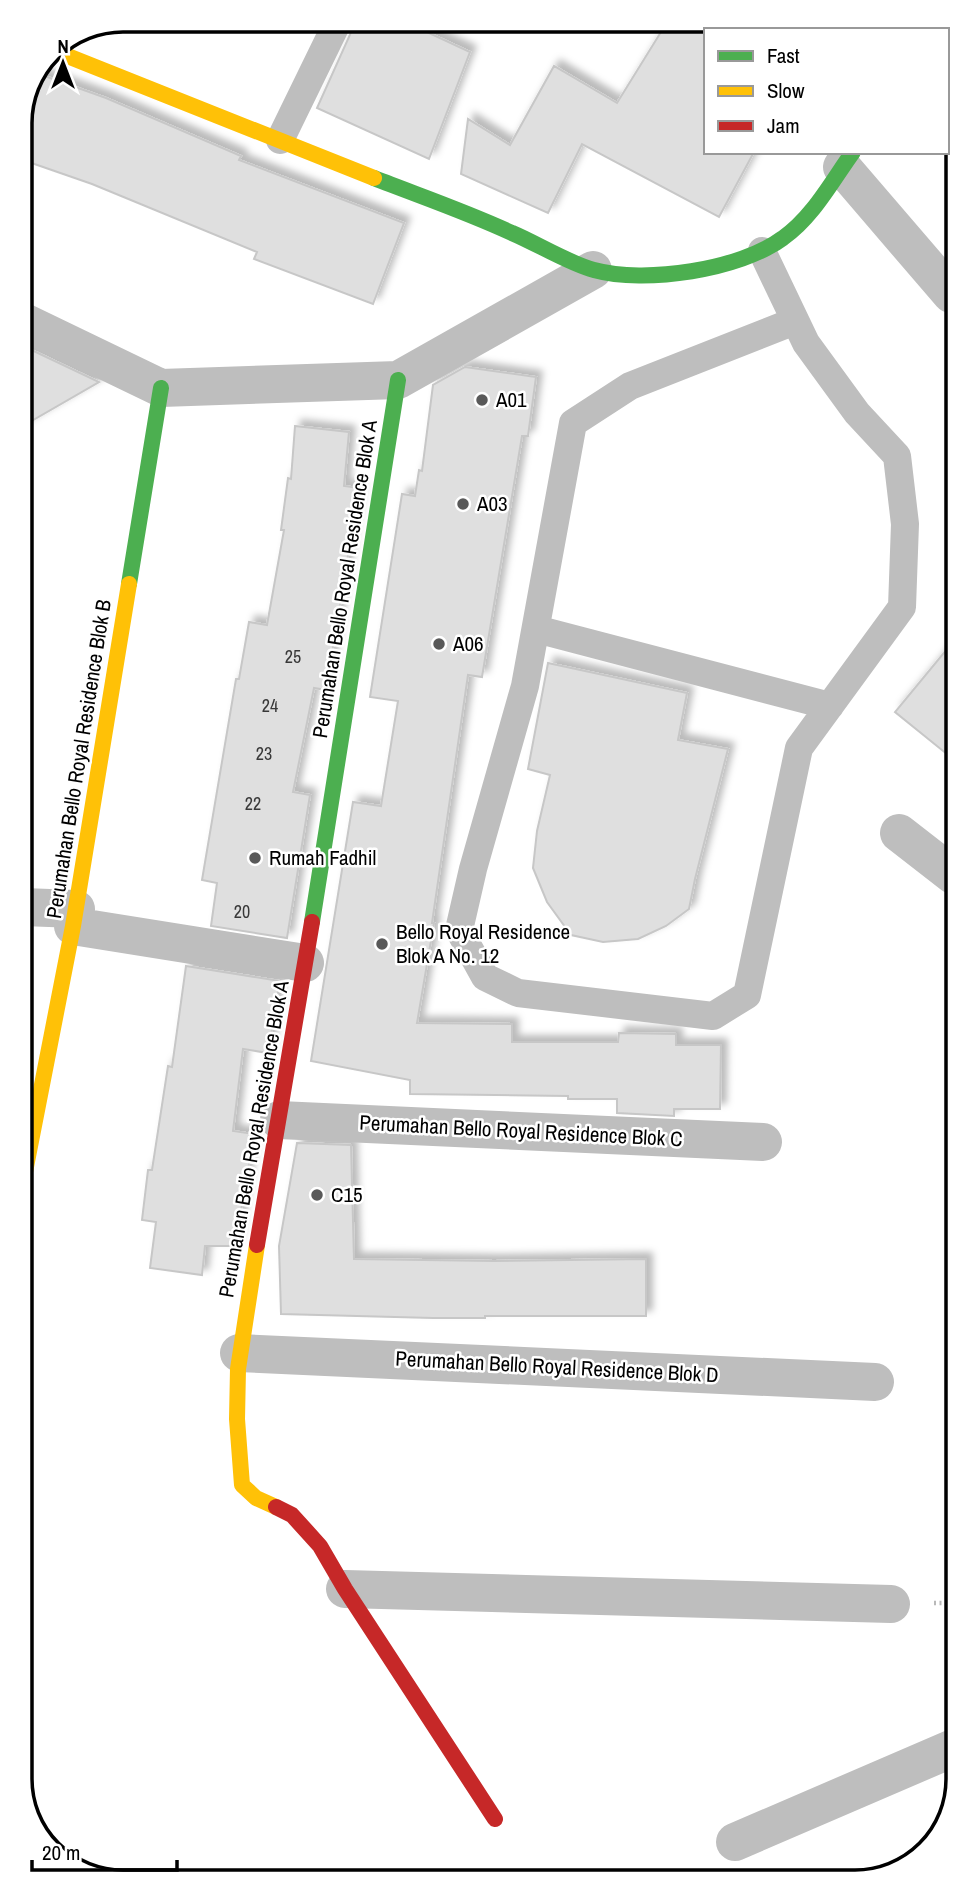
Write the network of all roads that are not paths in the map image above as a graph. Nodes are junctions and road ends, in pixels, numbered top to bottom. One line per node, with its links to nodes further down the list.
1 (333, 31): 3 (lane)
2 (63, 54): 3 (street)
3 (280, 140): 6 (street)
4 (848, 160): 5 (street); 7 (street)
5 (762, 251): 6 (street); 8 (lane)
6 (593, 270): 10 (street)
7 (946, 287)
8 (795, 321): 12 (lane); 13 (lane)
9 (32, 326): 11 (street)
10 (398, 380): 11 (street); 18 (street, Perumahan Bello Royal Residence Blok A)
11 (161, 388): 17 (street, Perumahan Bello Royal Residence Blok B)
12 (536, 629): 13 (lane); 13 (lane)
13 (830, 706)
14 (899, 833): 15 (street)
15 (946, 870)
16 (32, 909): 17 (street)
17 (75, 918): 18 (street); 20 (street, Perumahan Bello Royal Residence Blok B)
18 (305, 963): 19 (street, Perumahan Bello Royal Residence Blok A)
19 (279, 1120): 21 (street, Perumahan Bello Royal Residence Blok C); 22 (street, Perumahan Bello Royal Residence Blok A)
20 (31, 1139)
21 (763, 1142)
22 (239, 1353): 23 (street, Perumahan Bello Royal Residence Blok D); 24 (street, Perumahan Bello Royal Residence Blok A)
23 (875, 1382)
24 (345, 1589): 25 (street); 27 (street, Perumahan Bello Royal Residence Blok A)
25 (891, 1604)
26 (946, 1751): 28 (street)
27 (495, 1819)
28 (735, 1842)

